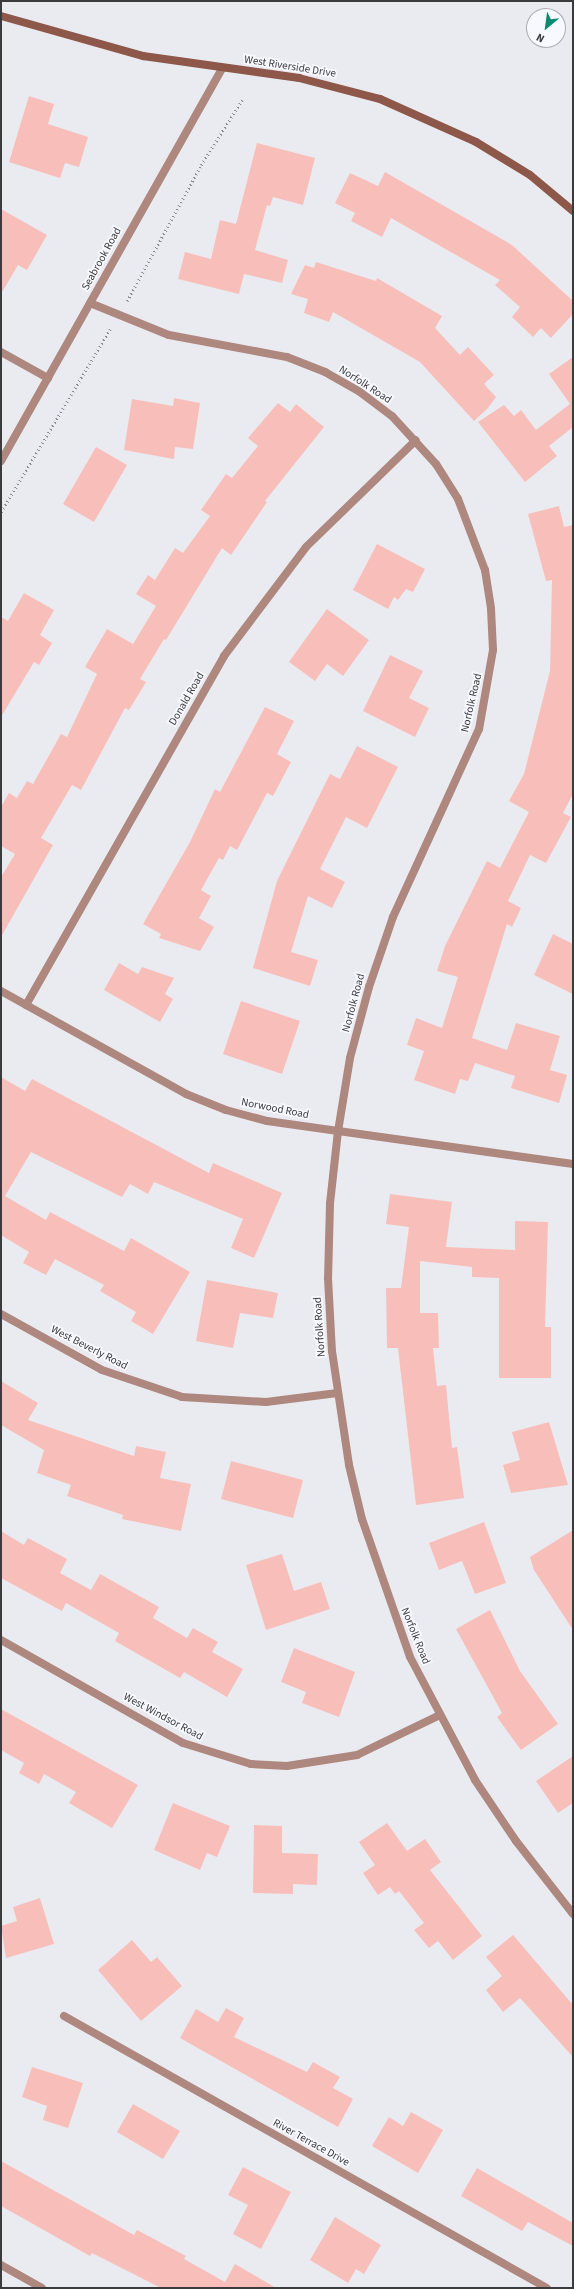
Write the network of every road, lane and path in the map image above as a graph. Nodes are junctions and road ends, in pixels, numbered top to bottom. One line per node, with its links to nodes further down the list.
1 (1, 16): 2 (street, West Riverside Drive)
2 (222, 68): 4 (street, West Riverside Drive); 6 (street, Seabrook Road)
3 (242, 100): 5 (path)
4 (573, 210)
5 (132, 293)
6 (90, 303): 9 (street, Seabrook Road); 10 (street, Norfolk Road)
7 (104, 339): 12 (path)
8 (1, 352): 9 (street)
9 (48, 378): 11 (street, Seabrook Road)
10 (416, 440): 14 (street, Donald Road); 15 (street, Norfolk Road)
11 (1, 460)
12 (1, 512)
13 (1, 991): 14 (street, Norwood Road)
14 (26, 1005): 15 (street, Norwood Road)
15 (338, 1131): 16 (street, Norwood Road); 18 (street, Norfolk Road)
16 (573, 1164)
17 (1, 1314): 18 (street, West Beverly Road)
18 (337, 1393): 20 (street, Norfolk Road)
19 (1, 1640): 20 (street, West Windsor Road)
20 (438, 1716): 21 (street, Norfolk Road)
21 (573, 1914)
22 (64, 2016): 25 (street, River Terrace Drive)
23 (1, 2265): 24 (street)
24 (42, 2288)
25 (546, 2288)

